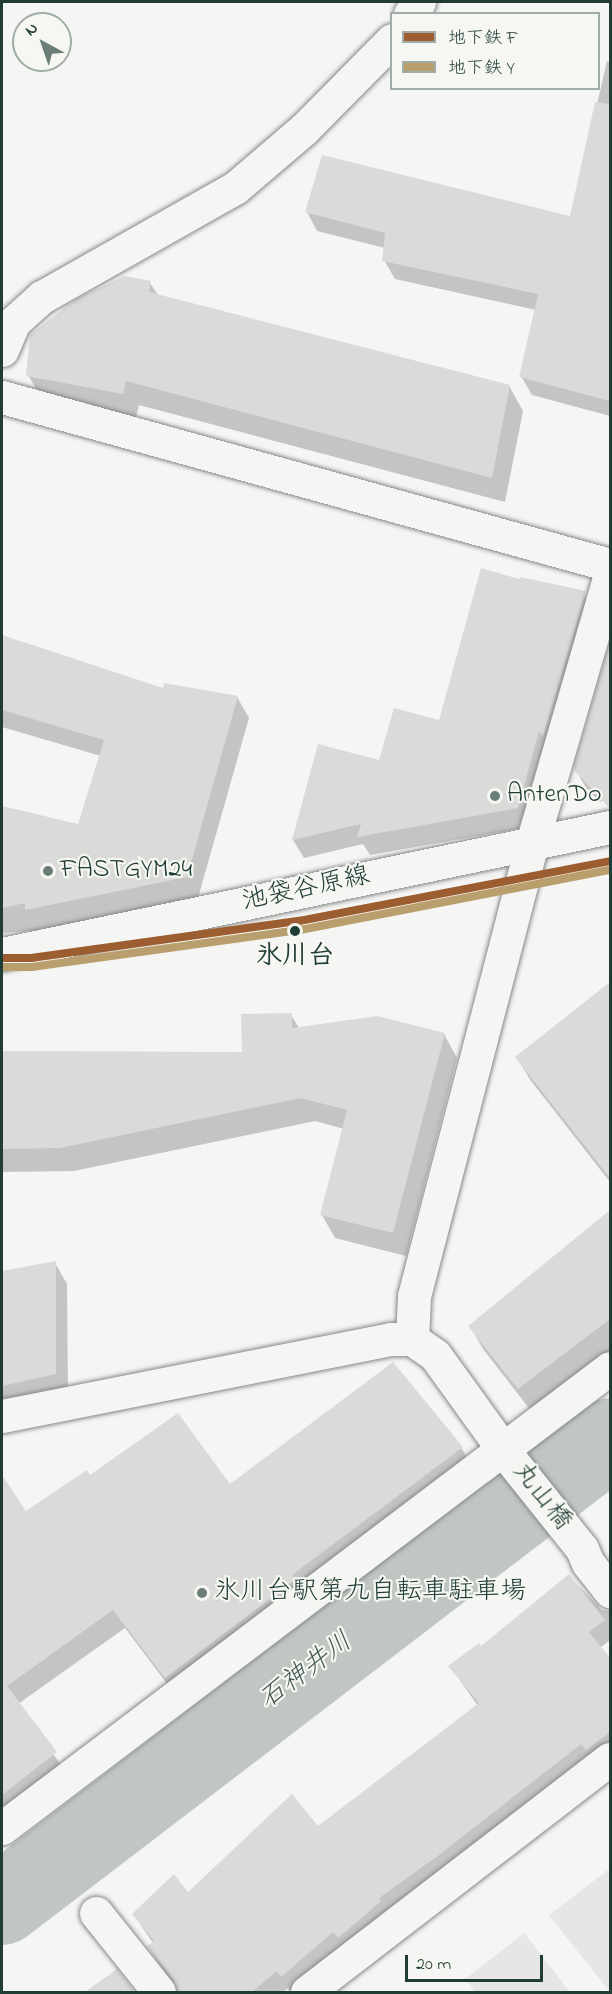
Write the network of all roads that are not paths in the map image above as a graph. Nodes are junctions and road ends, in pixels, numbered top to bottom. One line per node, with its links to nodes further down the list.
1 (390, 42): 2 (street)
2 (2, 350)
3 (2, 397): 4 (street)
4 (610, 565)
5 (610, 574): 7 (street)
6 (610, 827): 7 (street, 池袋谷原線)
7 (532, 843): 8 (street, 池袋谷原線); 9 (street)
8 (2, 954)
9 (412, 1340): 11 (street); 12 (street, 丸山橋)
10 (610, 1368): 12 (street)
11 (2, 1416)
12 (505, 1452): 13 (street, 丸山橋); 15 (street)
13 (610, 1591)
14 (610, 1759): 18 (street)
15 (2, 1828)
16 (96, 1913): 17 (street)
17 (159, 1992)
18 (307, 1992)

